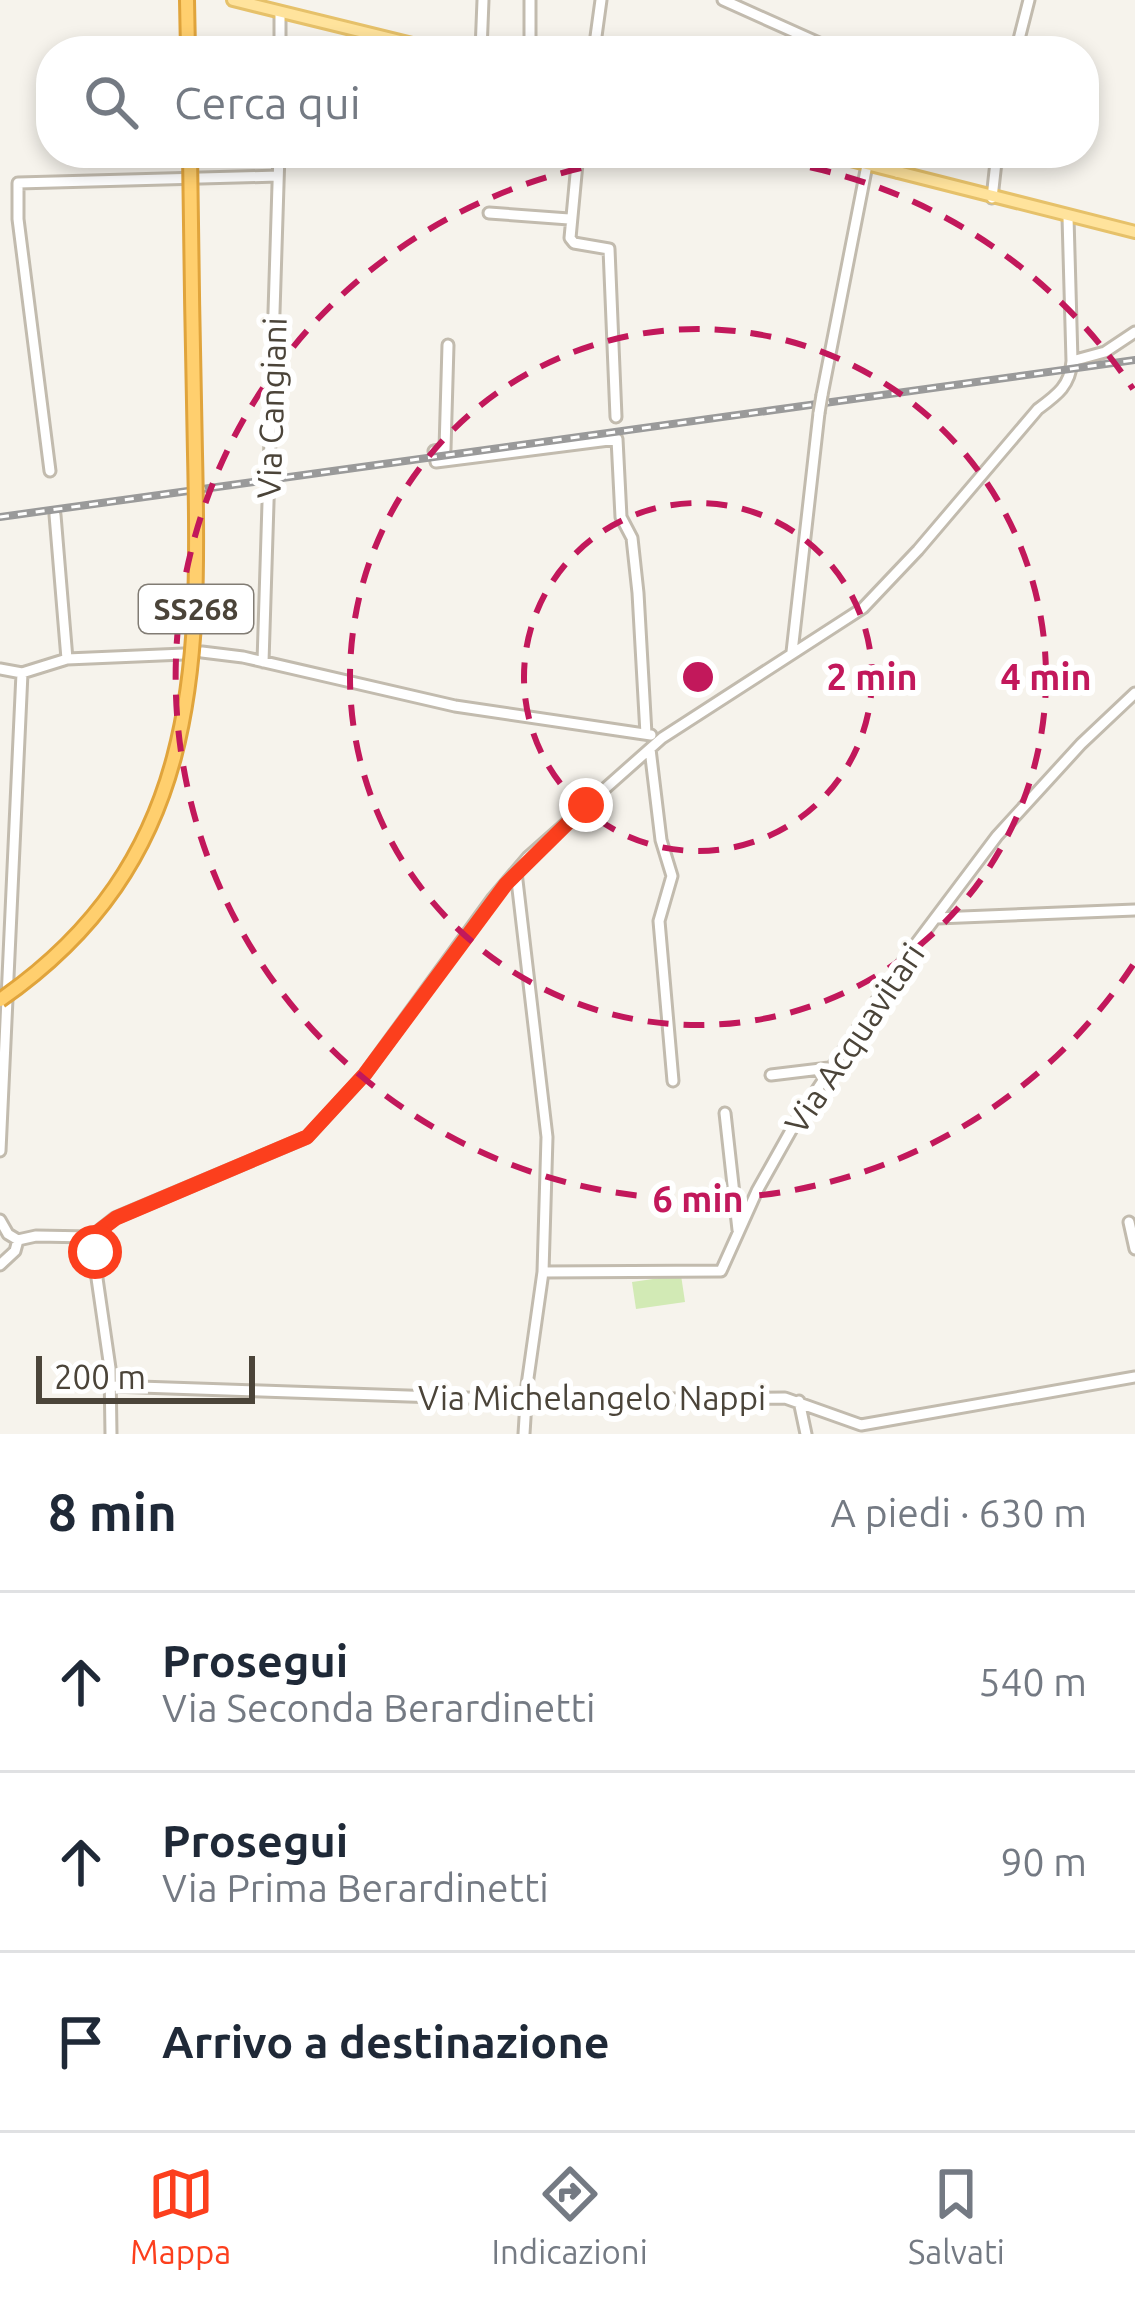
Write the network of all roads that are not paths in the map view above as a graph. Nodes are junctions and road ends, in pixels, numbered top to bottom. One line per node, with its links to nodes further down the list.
1 (187, 0): 9 (highway)
2 (233, 0): 8 (main road)
3 (483, 0): 12 (street)
4 (530, 0): 13 (street)
5 (601, 0): 14 (street)
6 (723, 0): 15 (street)
7 (1029, 0): 16 (street)
8 (280, 12): 10 (street); 11 (main road)
9 (188, 36)
10 (280, 36)
11 (379, 36)
12 (482, 36)
13 (530, 36)
14 (596, 36)
15 (803, 36)
16 (1020, 36)
17 (190, 168): 51 (highway, SS268, bridge)
18 (278, 168): 25 (street, Via Cangiani)
19 (576, 168): 29 (street)
20 (866, 168): 38 (street, bridge)
21 (880, 168): 24 (main road)
22 (897, 168): 24 (street)
23 (996, 168): 26 (street)
24 (897, 172): 26 (main road)
25 (278, 176): 35 (street); 41 (street, Via Cangiani)
26 (992, 197): 28 (main road)
27 (490, 213): 29 (street)
28 (1068, 217): 30 (main road); 33 (street)
29 (569, 219): 34 (street)
30 (1135, 232)
31 (1135, 332): 33 (street)
32 (448, 344): 45 (street)
33 (1072, 361): 38 (street)
34 (616, 417)
35 (50, 471)
36 (55, 515): 40 (street)
37 (202, 652): 41 (street)
38 (792, 652): 46 (street)
39 (184, 654): 40 (street)
40 (67, 659): 43 (street)
41 (263, 662): 45 (street)
42 (0, 669): 43 (street)
43 (22, 673): 56 (street)
44 (1135, 693): 50 (street, Via Acquavitari)
45 (646, 734): 46 (street)
46 (662, 738): 47 (street)
47 (650, 749): 48 (street); 54 (street)
48 (516, 872): 60 (street); 64 (street)
49 (1135, 910): 50 (street)
50 (936, 918): 52 (street, Via Acquavitari)
51 (0, 1000)
52 (829, 1068): 53 (street); 59 (street, Via Acquavitari)
53 (771, 1075)
54 (673, 1081)
55 (725, 1113): 59 (street)
56 (0, 1151)
57 (0, 1220): 61 (street)
58 (1129, 1222): 62 (street)
59 (738, 1230): 64 (street, Via Acquavitari)
60 (91, 1237): 61 (street); 66 (street)
61 (18, 1240): 63 (street)
62 (1135, 1249)
63 (0, 1265)
64 (543, 1272): 67 (street)
65 (1135, 1377): 68 (street, Via Michelangelo Nappi)
66 (111, 1386): 67 (street, Via Michelangelo Nappi); 69 (street)
67 (526, 1400): 68 (street, Via Michelangelo Nappi); 70 (street)
68 (800, 1401): 71 (street)
69 (112, 1434)
70 (524, 1434)
71 (806, 1434)

